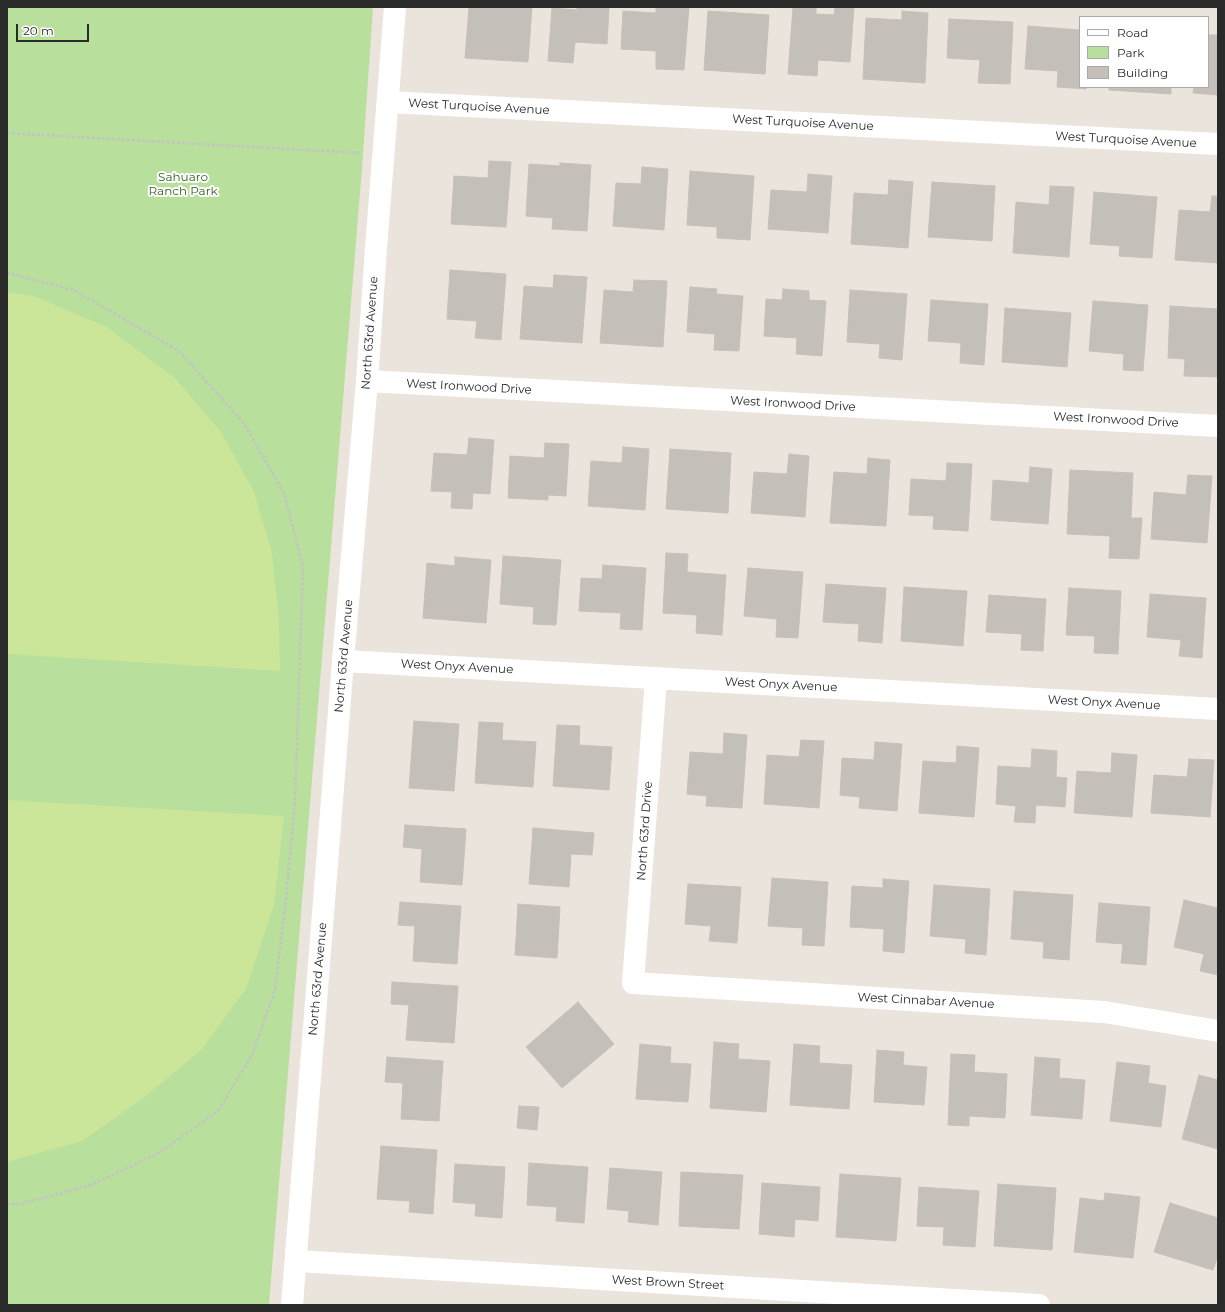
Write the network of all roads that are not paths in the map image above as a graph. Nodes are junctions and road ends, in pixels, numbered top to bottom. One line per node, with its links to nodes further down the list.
1 (395, 7): 2 (street, North 63rd Avenue)
2 (388, 102): 3 (street, West Turquoise Avenue); 4 (street, North 63rd Avenue)
3 (1218, 144)
4 (367, 382): 5 (street, West Ironwood Drive); 6 (street, North 63rd Avenue)
5 (1218, 426)
6 (344, 661): 7 (street, West Onyx Avenue); 11 (street, North 63rd Avenue)
7 (656, 679): 8 (street, West Onyx Avenue); 9 (street, North 63rd Drive)
8 (1218, 709)
9 (633, 983): 10 (street, West Cinnabar Avenue)
10 (1218, 1031)
11 (296, 1261): 12 (street, North 63rd Avenue); 13 (street, West Brown Street)
12 (292, 1305)
13 (1039, 1305)

